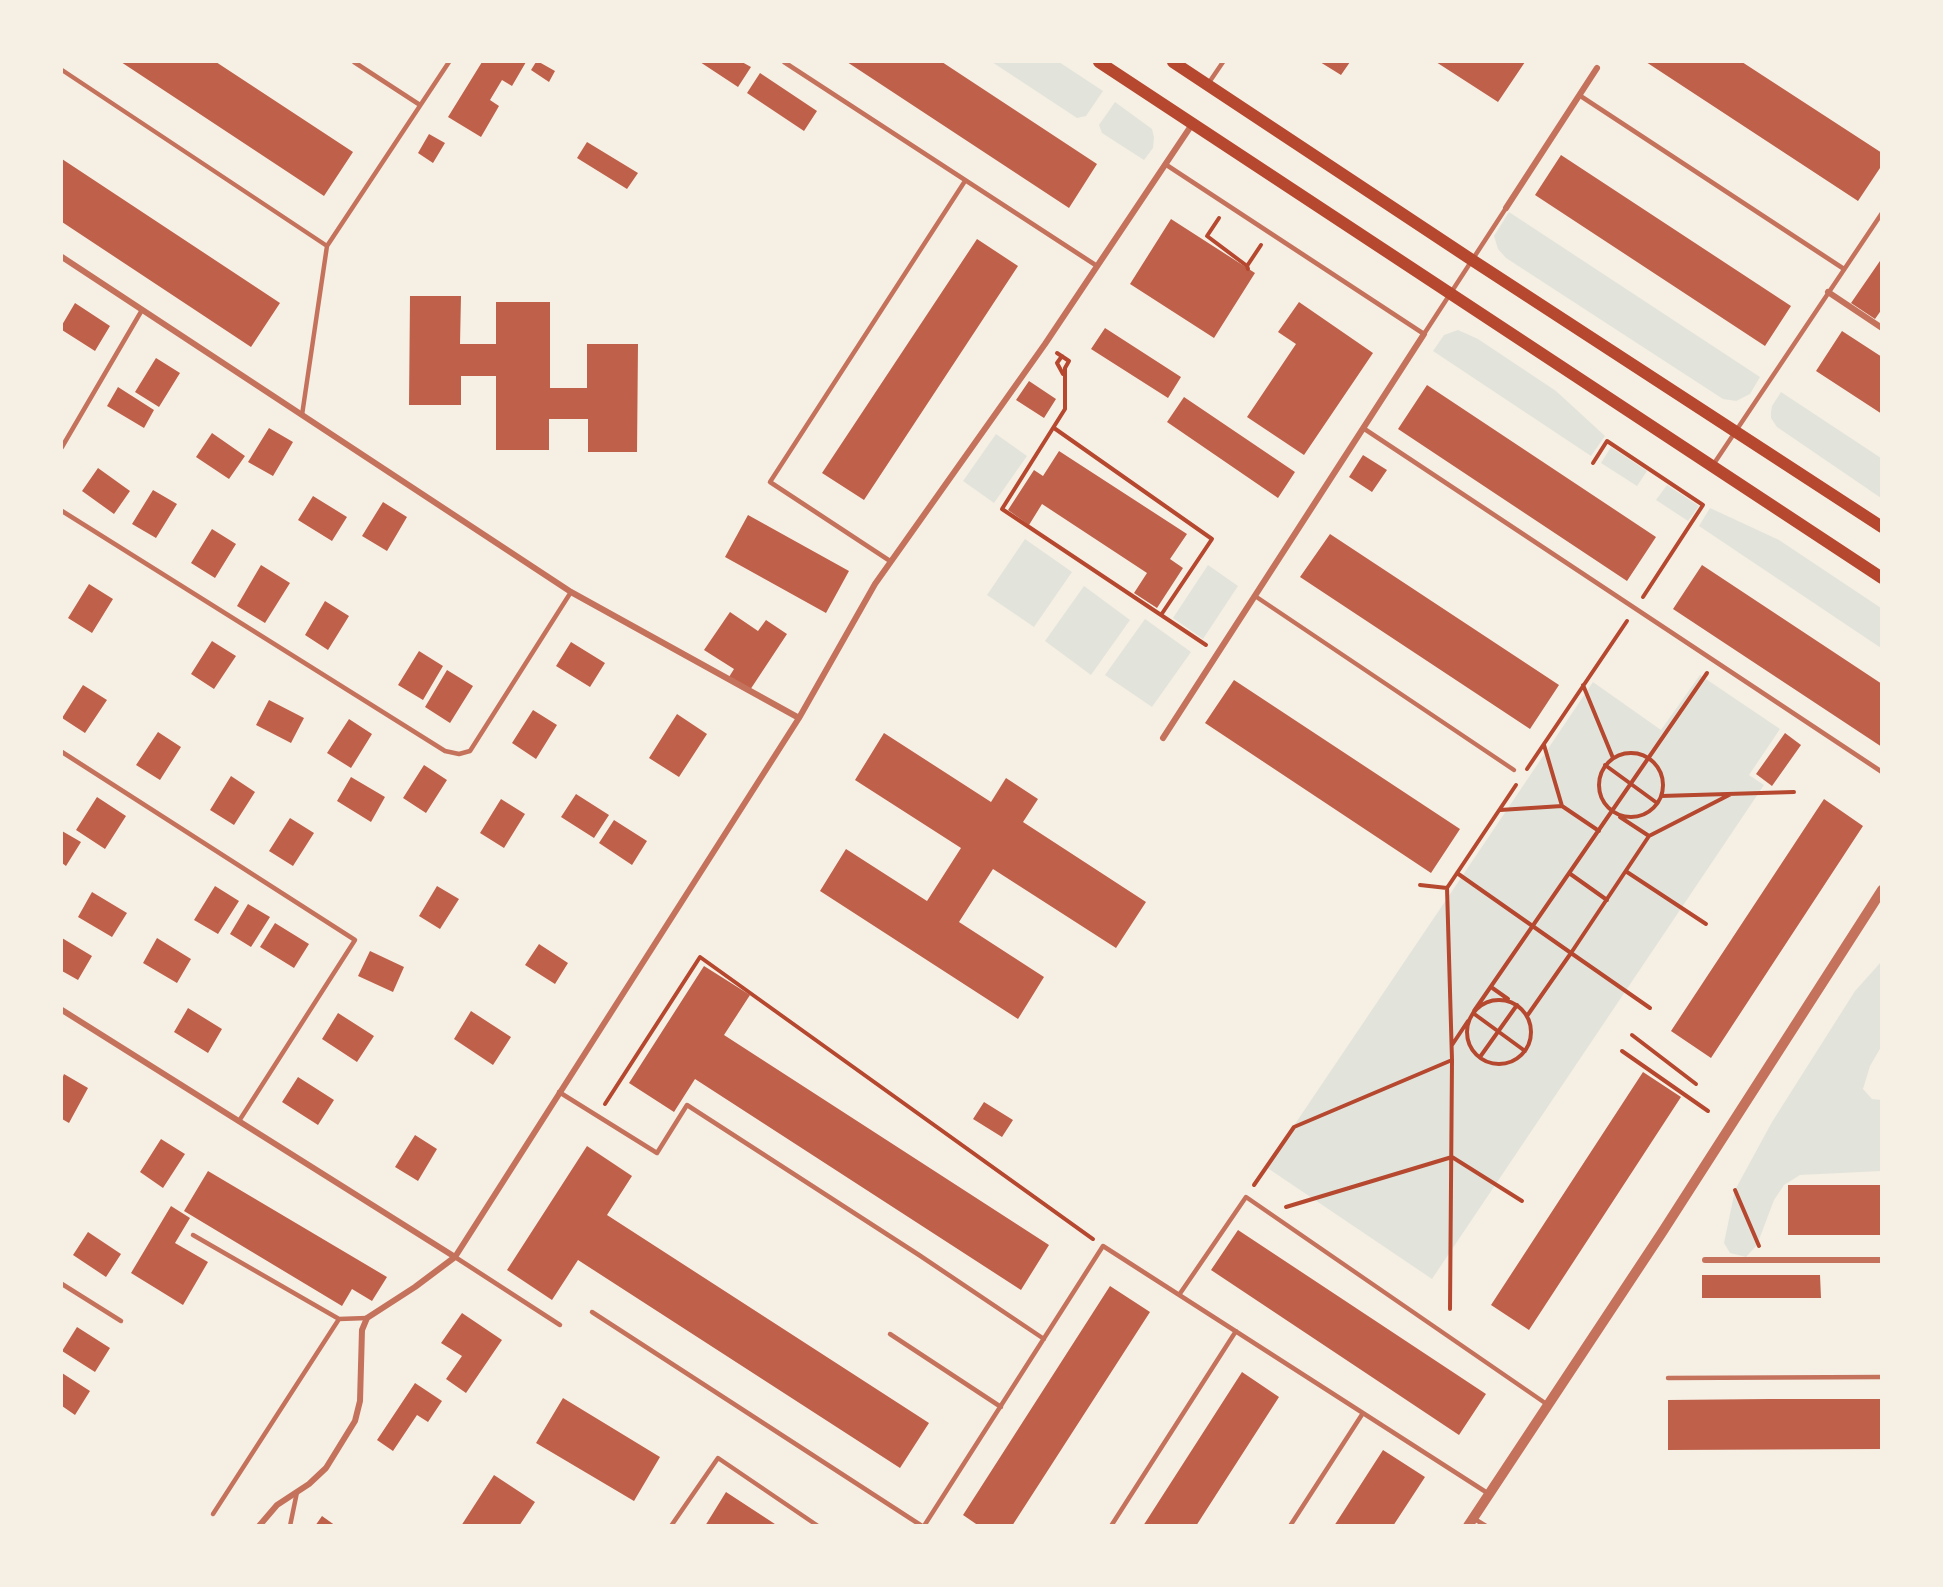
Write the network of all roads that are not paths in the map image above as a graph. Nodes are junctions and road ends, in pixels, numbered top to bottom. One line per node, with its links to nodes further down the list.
1 (354, 62): 11 (lane)
2 (449, 62): 11 (lane)
3 (784, 62): 14 (lane)
4 (1100, 62): 12 (main road)
5 (1173, 62): 9 (main road)
6 (1223, 62): 9 (lane)
7 (1596, 65): 10 (street)
8 (62, 70): 17 (lane)
9 (1208, 84): 19 (main road)
10 (1579, 95): 15 (street); 21 (lane)
11 (420, 105): 17 (lane)
12 (1193, 123): 13 (street); 23 (main road)
13 (1165, 164): 20 (street); 26 (lane)
14 (965, 182): 20 (lane); 34 (lane)
15 (1506, 208): 19 (lane)
16 (1881, 213): 21 (lane)
17 (327, 246): 27 (lane)
18 (62, 257): 24 (street)
19 (1472, 260): 23 (lane); 29 (main road)
20 (1097, 266): 34 (street)
21 (1844, 269): 22 (lane)
22 (1828, 292): 25 (street); 29 (lane)
23 (1450, 294): 26 (lane); 31 (main road)
24 (142, 310): 27 (street); 30 (lane)
25 (1881, 328)
26 (1424, 334): 28 (street)
27 (302, 415): 36 (street)
28 (1363, 428): 37 (street); 42 (lane)
29 (1734, 431): 31 (lane); 33 (main road)
30 (62, 447)
31 (1712, 466): 35 (main road)
32 (62, 511): 36 (lane)
33 (1881, 527)
34 (890, 561): 38 (street)
35 (1881, 578)
36 (571, 592): 38 (street)
37 (1255, 596): 39 (street); 41 (lane)
38 (799, 718): 45 (street)
39 (1162, 738)
40 (62, 752): 46 (lane)
41 (1514, 770)
42 (1881, 772)
43 (1881, 890): 63 (street)
44 (62, 1010): 46 (street)
45 (559, 1092): 48 (street); 60 (lane)
46 (239, 1121): 48 (street)
47 (193, 1235): 55 (lane)
48 (455, 1257): 54 (street); 57 (lane)
49 (1705, 1260): 50 (street)
50 (1881, 1260)
51 (62, 1284): 56 (lane)
52 (1179, 1295): 58 (lane); 60 (lane); 63 (lane)
53 (592, 1312): 74 (lane)
54 (367, 1318): 55 (lane); 66 (street)
55 (339, 1319): 68 (lane)
56 (121, 1321)
57 (560, 1325)
58 (1236, 1332): 65 (lane); 75 (lane)
59 (890, 1334): 64 (lane)
60 (1044, 1339): 64 (lane)
61 (1881, 1377): 62 (lane)
62 (1668, 1378)
63 (1548, 1406): 67 (street)
64 (1000, 1407): 74 (lane)
65 (1363, 1413): 67 (lane); 76 (lane)
66 (297, 1492): 70 (street); 71 (lane)
67 (1489, 1494): 69 (street)
68 (213, 1514)
69 (1470, 1522): 77 (lane)
70 (259, 1526)
71 (290, 1526)
72 (671, 1526): 73 (lane)
73 (818, 1526)
74 (923, 1526)
75 (1111, 1526)
76 (1290, 1526)
77 (1486, 1526)

